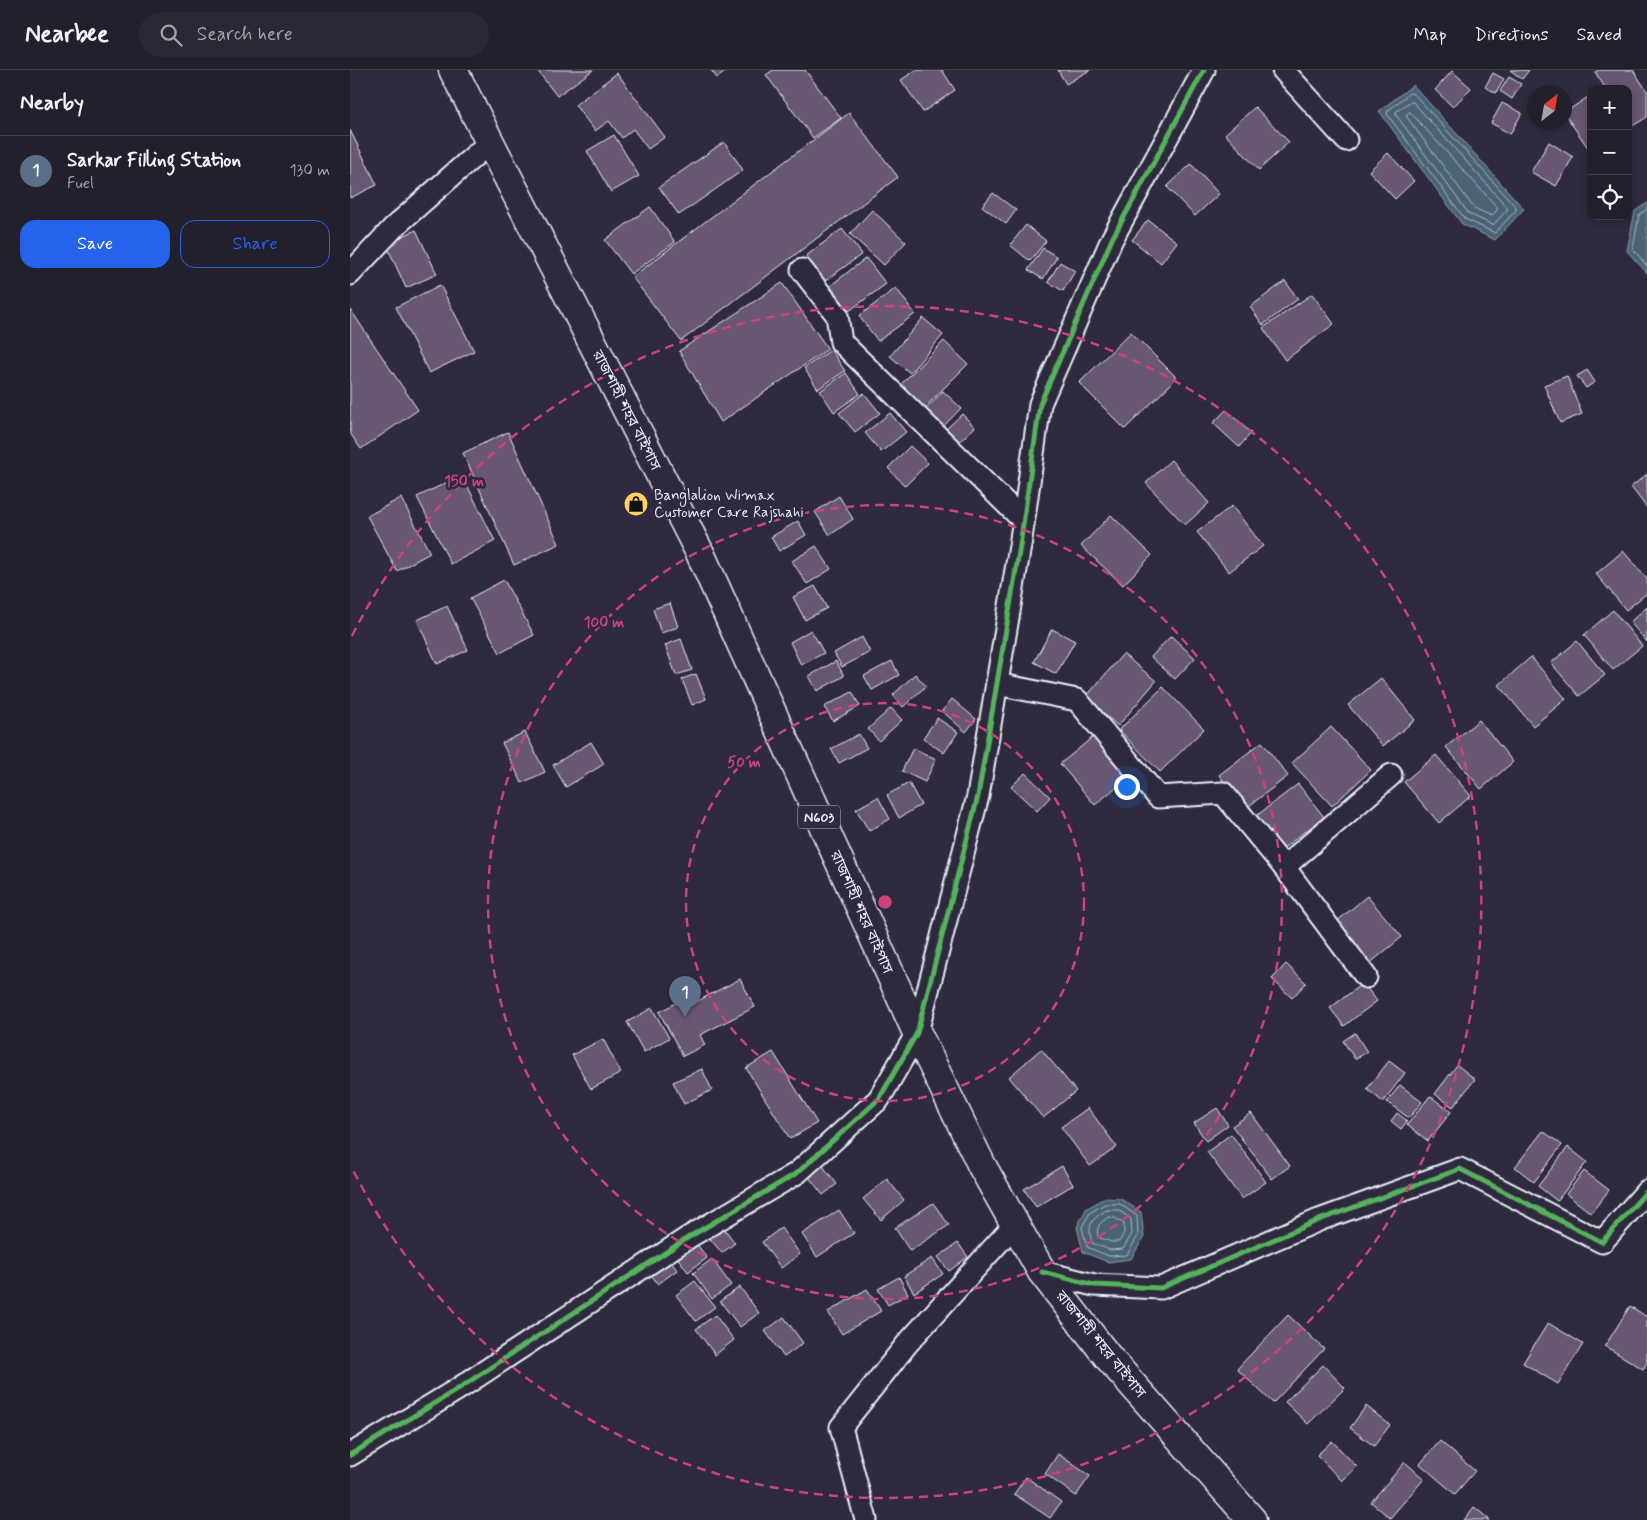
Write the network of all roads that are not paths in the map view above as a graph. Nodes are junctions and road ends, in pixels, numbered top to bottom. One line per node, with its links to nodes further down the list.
1 (453, 70): 5 (highway, রাজশাহী শহর বাইপাস / N603)
2 (1204, 70): 8 (street)
3 (1283, 70): 4 (street)
4 (1346, 140)
5 (490, 142): 7 (street); 13 (highway, রাজশাহী শহর বাইপাস / N603)
6 (802, 270): 8 (street)
7 (350, 274)
8 (1023, 520): 9 (street)
9 (997, 684): 11 (street); 13 (street)
10 (1391, 775): 11 (street)
11 (1284, 867): 12 (street)
12 (1366, 977)
13 (917, 1033): 15 (highway, রাজশাহী শহর বাইপাস / N603); 17 (street)
14 (1647, 1191): 16 (street)
15 (1015, 1224): 16 (highway, রাজশাহী শহর বাইপাস / N603); 18 (street)
16 (1042, 1272): 19 (highway, রাজশাহী শহর বাইপাস / N603)
17 (350, 1455)
18 (866, 1520)
19 (1252, 1520)

